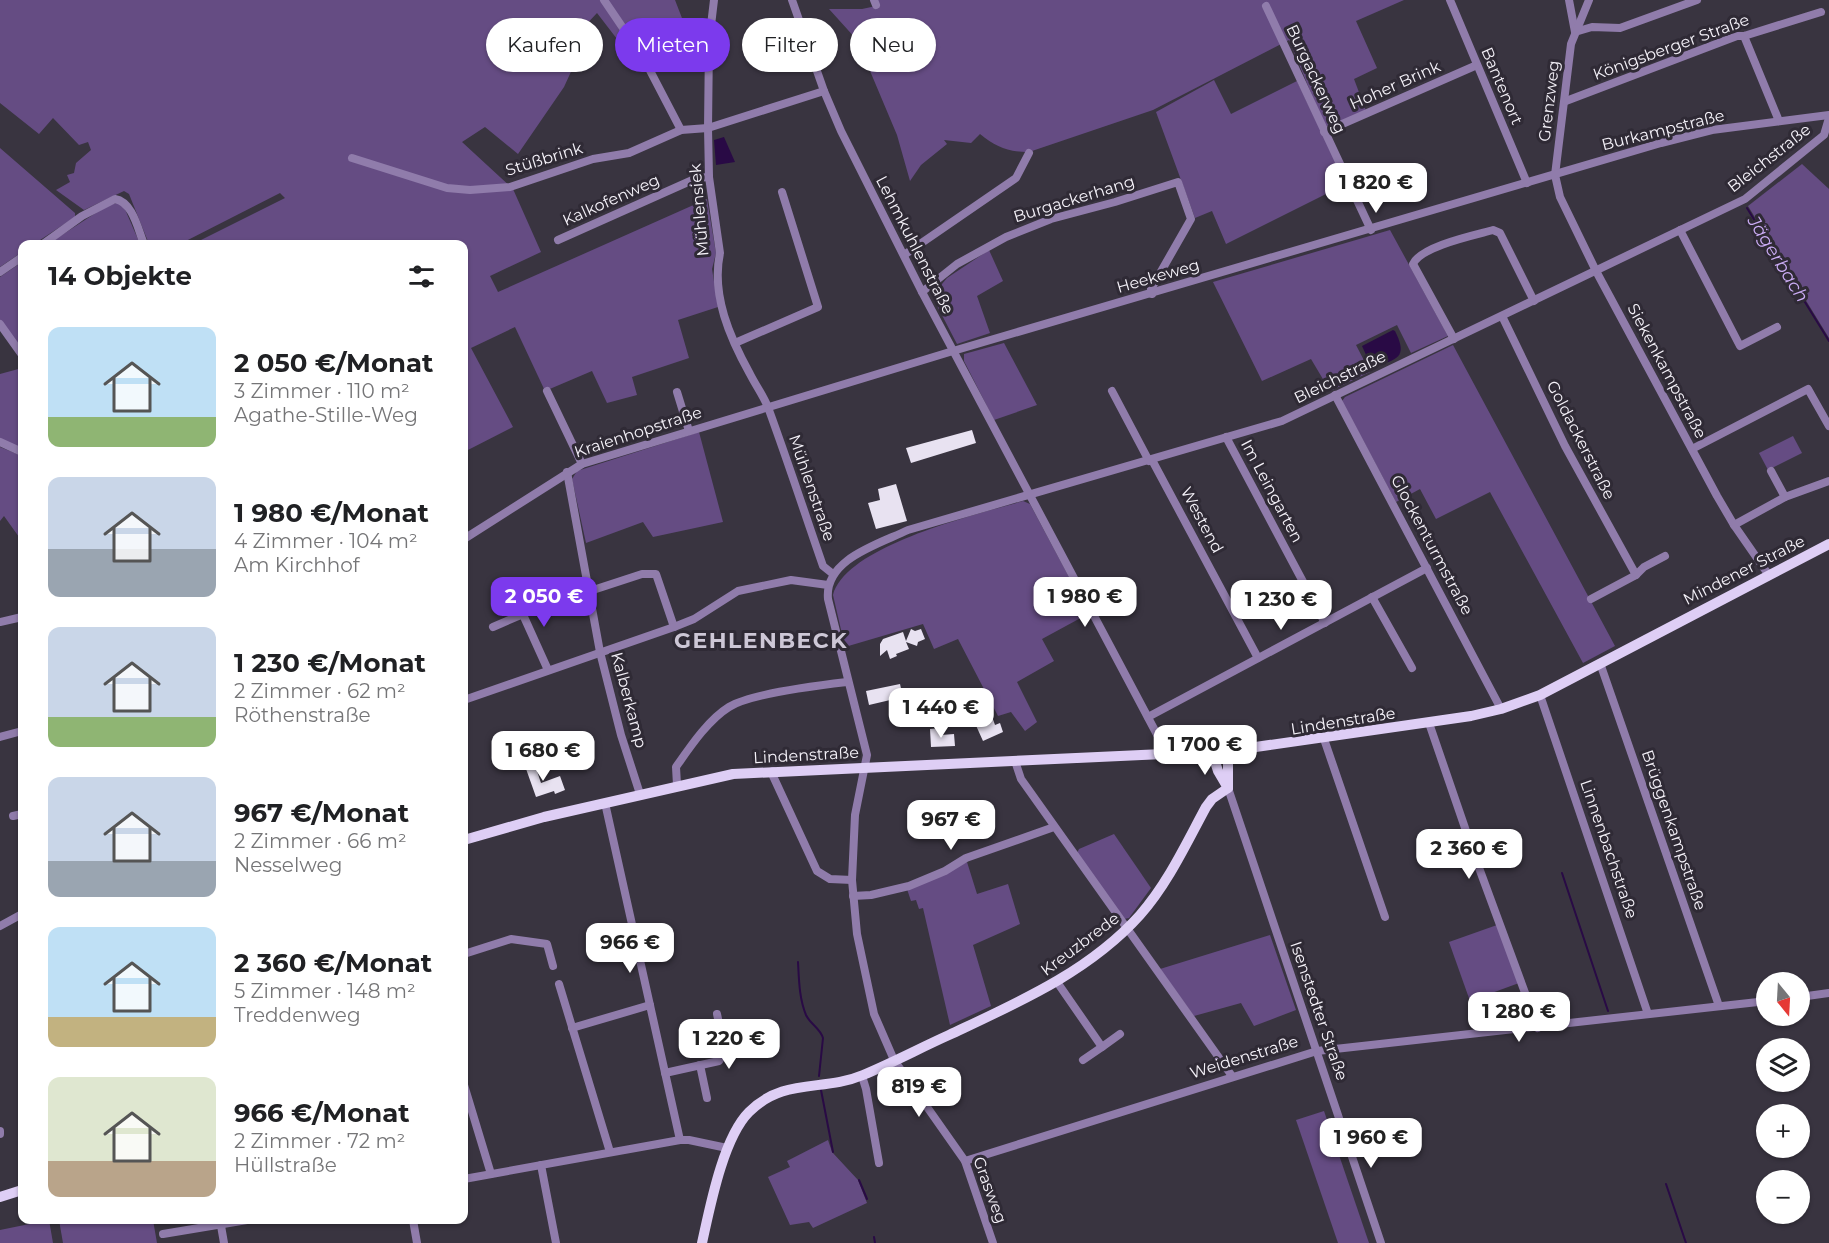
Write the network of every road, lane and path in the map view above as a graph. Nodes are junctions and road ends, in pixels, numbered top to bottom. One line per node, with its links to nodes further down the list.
1 (604, 0): 18 (street)
2 (714, 0): 17 (street, Mühlensiek)
3 (792, 0): 13 (street, Lehmkuhlenstraße)
4 (1450, 0): 12 (street, Bantenort)
5 (1569, 0): 10 (street, Grenzweg)
6 (1589, 0): 10 (street, Grenzweg)
7 (1697, 0): 10 (street)
8 (1266, 6): 19 (street, Burgackerweg)
9 (1821, 12): 11 (street, Königsberger Straße)
10 (1575, 32): 14 (street, Grenzweg)
11 (1744, 36): 14 (street, Königsberger Straße); 16 (street)
12 (1477, 65): 19 (street, Hoher Brink); 24 (street, Bantenort)
13 (824, 91): 17 (street, Stüßbrink); 31 (street, Lehmkuhlenstraße)
14 (1566, 101): 22 (street, Grenzweg)
15 (1829, 117): 16 (street, Burkampstraße); 27 (street, Bleichstraße)
16 (1779, 121): 22 (street, Burkampstraße)
17 (708, 128): 18 (street, Stüßbrink); 23 (street, Mühlensiek)
18 (681, 130): 21 (street, Stüßbrink)
19 (1324, 132): 26 (street, Burgackerweg)
20 (1029, 153): 31 (street)
21 (352, 158)
22 (1556, 174): 24 (street, Heekeweg); 33 (street, Siekenkampstraße)
23 (710, 177): 30 (street, Kalkofenweg); 42 (street, Mühlensiek)
24 (1527, 183): 26 (street, Heekeweg)
25 (782, 192): 42 (street)
26 (1371, 230): 36 (street, Heekeweg)
27 (1680, 230): 33 (street, Bleichstraße); 40 (street)
28 (48, 240): 29 (street)
29 (142, 240)
30 (558, 240)
31 (904, 255): 35 (street, Lehmkuhlenstraße)
32 (18, 260): 34 (street)
33 (1596, 271): 37 (street, Bleichstraße); 54 (street, Siekenkampstraße)
34 (0, 272)
35 (922, 292): 36 (street, Burgackerhang); 44 (street, Lehmkuhlenstraße)
36 (1152, 294): 44 (street, Heekeweg)
37 (1534, 301): 38 (street, Bleichstraße); 41 (street)
38 (1502, 316): 41 (street, Bleichstraße); 70 (street, Goldackerstraße)
39 (0, 324): 43 (street)
40 (1777, 327)
41 (1454, 339): 48 (street, Bleichstraße)
42 (735, 343): 49 (street, Mühlensiek)
43 (18, 349)
44 (953, 351): 49 (street, Heekeweg); 61 (street, Lehmkuhlenstraße)
45 (547, 391): 57 (street)
46 (1112, 391): 56 (street, Westend)
47 (677, 392): 51 (street)
48 (1335, 395): 52 (street, Bleichstraße); 67 (street, Glockenturmstraße)
49 (768, 407): 51 (street, Kraienhopstraße); 68 (street, Mühlenstraße)
50 (1829, 426): 54 (street)
51 (689, 431): 57 (street, Kraienhopstraße)
52 (1226, 437): 56 (street, Bleichstraße); 79 (street, Im Leingarten)
53 (0, 442): 55 (street)
54 (1692, 449): 63 (street, Siekenkampstraße)
55 (18, 450)
56 (1151, 460): 61 (street, Bleichstraße); 84 (street, Westend)
57 (582, 464): 59 (street, Kraienhopstraße)
58 (1771, 471): 62 (street)
59 (567, 472): 64 (street, Kraienhopstraße); 72 (street, Kalberkamp)
60 (1829, 481): 62 (street)
61 (1031, 494): 68 (street, Bleichstraße); 92 (street, Lehmkuhlenstraße)
62 (1785, 497): 63 (street)
63 (1734, 525): 69 (street, Siekenkampstraße)
64 (468, 536)
65 (1829, 544): 69 (main road, Mindener Straße)
66 (1665, 556): 70 (street)
67 (1427, 568): 74 (street); 91 (street, Glockenturmstraße)
68 (833, 574): 71 (street, Bleichstraße)
69 (1768, 574): 80 (main road, Mindener Straße)
70 (1636, 575): 75 (street)
71 (828, 585): 82 (street); 88 (street)
72 (590, 591): 82 (street); 83 (street, Kalberkamp)
73 (515, 597): 76 (street)
74 (1372, 597): 79 (street); 86 (street)
75 (1591, 599)
76 (523, 614): 81 (street); 87 (street)
77 (18, 618): 78 (street)
78 (0, 622)
79 (1325, 623): 84 (street)
80 (1674, 624): 85 (main road, Lindenstraße)
81 (493, 627)
82 (674, 627): 83 (street)
83 (600, 652): 87 (street); 105 (street, Kalberkamp)
84 (1258, 658): 92 (street)
85 (1600, 663): 89 (main road, Lindenstraße); 123 (street, Brüggenkampstraße)
86 (1412, 668)
87 (548, 670): 90 (street)
88 (847, 682): 101 (street); 103 (street)
89 (1540, 695): 91 (main road, Lindenstraße); 125 (street, Linnenbachstraße)
90 (468, 699)
91 (1501, 709): 93 (main road, Lindenstraße)
92 (1148, 717): 99 (street, Lehmkuhlenstraße)
93 (1430, 723): 96 (main road, Lindenstraße); 127 (street)
94 (18, 732): 95 (street)
95 (0, 736)
96 (1324, 739): 97 (main road, Lindenstraße); 112 (street)
97 (1228, 751): 98 (main road, Lindenstraße); 104 (main road, Isenstedter Straße)
98 (1212, 752): 99 (main road, Lindenstraße); 104 (main road, Isenstedter Straße)
99 (1163, 755): 100 (main road, Lindenstraße)
100 (1015, 761): 101 (main road, Lindenstraße); 107 (street)
101 (866, 767): 102 (main road, Lindenstraße); 109 (street, Grasweg)
102 (773, 771): 103 (main road, Lindenstraße); 109 (street)
103 (677, 785): 105 (main road, Lindenstraße)
104 (1228, 788): 114 (main road, Kreuzbrede); 130 (street, Isenstedter Straße)
105 (640, 794): 106 (main road, Lindenstraße)
106 (605, 802): 108 (main road, Lindenstraße); 122 (street)
107 (1054, 827): 110 (street); 114 (street)
108 (468, 839)
109 (852, 880): 110 (street, Grasweg)
110 (853, 896): 131 (street, Grasweg)
111 (18, 916): 113 (street)
112 (1385, 917)
113 (0, 926)
114 (1126, 929): 117 (main road, Kreuzbrede); 136 (street)
115 (468, 953): 116 (street)
116 (553, 966)
117 (1057, 982): 129 (street); 131 (main road, Kreuzbrede)
118 (559, 984): 126 (street)
119 (1829, 993): 120 (street)
120 (1810, 996)
121 (1756, 1002): 123 (street, Weidenstraße)
122 (650, 1005): 126 (street); 134 (street)
123 (1719, 1006): 125 (street, Weidenstraße)
124 (717, 1014): 133 (street)
125 (1648, 1014): 127 (street, Weidenstraße)
126 (572, 1028): 141 (street)
127 (1538, 1028): 130 (street, Weidenstraße)
128 (1120, 1034): 129 (street)
129 (1102, 1047): 132 (street)
130 (1317, 1051): 136 (street, Weidenstraße); 158 (street, Isenstedter Straße)
131 (894, 1060): 135 (main road, Kreuzbrede); 142 (street, Grasweg)
132 (1083, 1060)
133 (700, 1065): 134 (street); 138 (street)
134 (665, 1073): 139 (street)
135 (862, 1076): 140 (main road, Kreuzbrede); 143 (street)
136 (1232, 1076): 142 (street, Weidenstraße)
137 (468, 1098): 145 (street)
138 (707, 1098)
139 (680, 1140): 140 (street); 141 (street)
140 (727, 1148): 156 (main road, Kreuzbrede)
141 (610, 1152): 144 (street)
142 (965, 1161): 157 (street, Grasweg)
143 (879, 1163)
144 (541, 1165): 145 (street); 155 (street)
145 (491, 1174): 146 (street)
146 (468, 1178)
147 (18, 1191): 148 (main road)
148 (0, 1197)
149 (210, 1224): 152 (street)
150 (220, 1224): 153 (street)
151 (414, 1224): 154 (street)
152 (163, 1234)
153 (224, 1243)
154 (417, 1243)
155 (556, 1243)
156 (702, 1243)
157 (993, 1243)
158 (1382, 1243)

